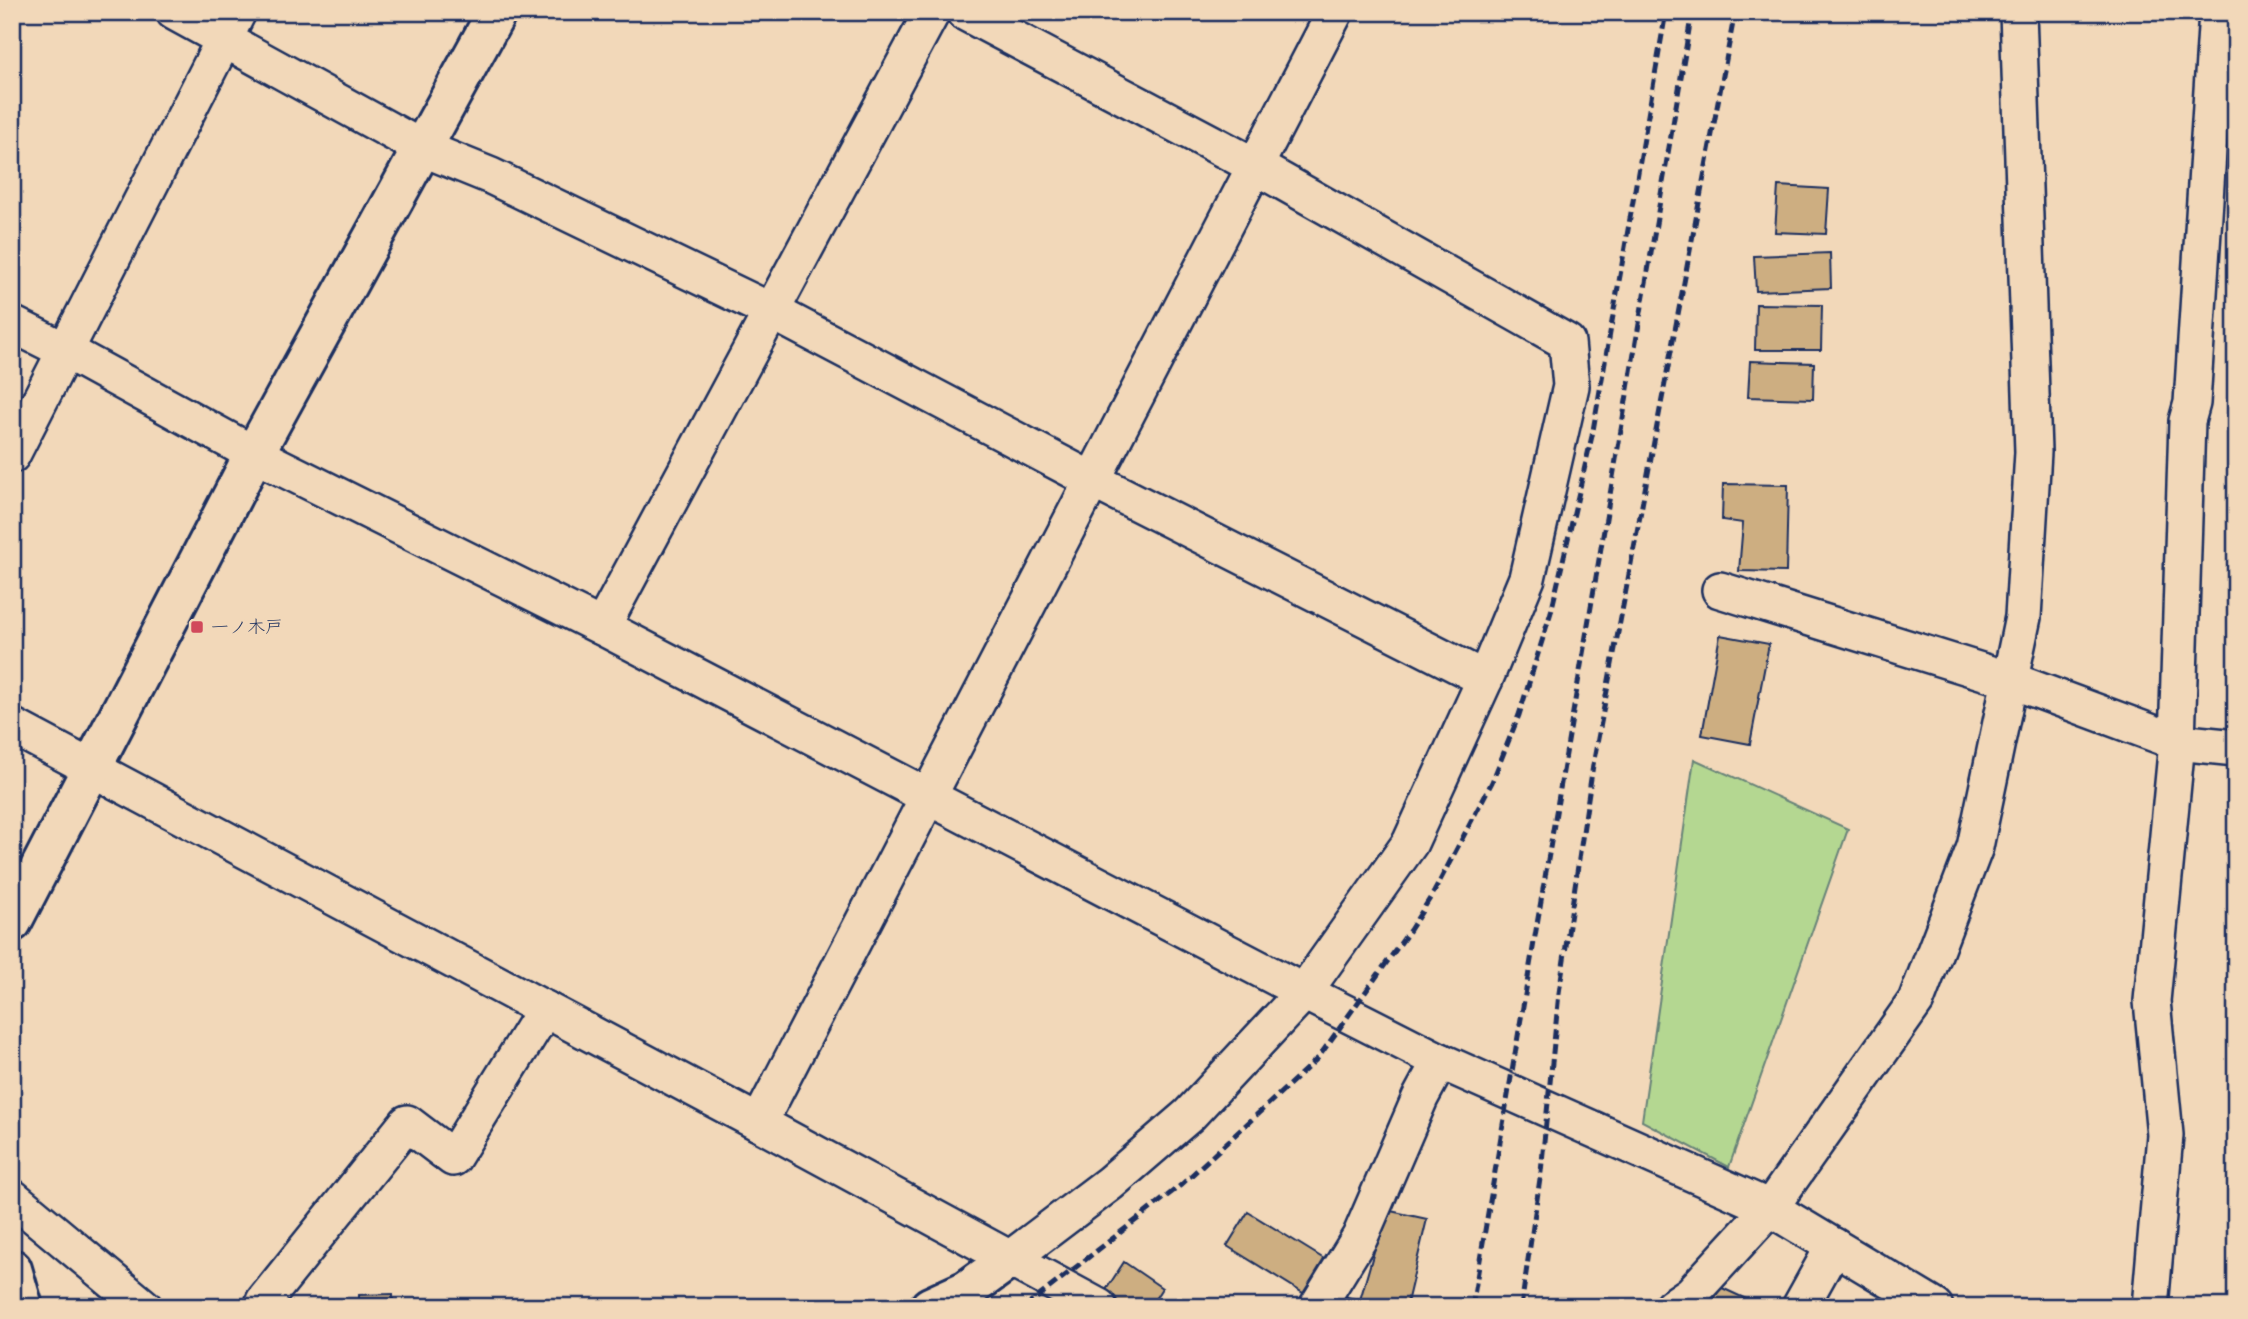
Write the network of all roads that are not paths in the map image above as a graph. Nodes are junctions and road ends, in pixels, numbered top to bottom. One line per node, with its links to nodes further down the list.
1 (174, 12): 7 (street)
2 (497, 12): 9 (street)
3 (932, 12): 11 (street)
4 (964, 12): 10 (street)
5 (1335, 12): 10 (street)
6 (2018, 12): 20 (street)
7 (232, 25): 9 (street); 13 (street)
8 (2223, 31): 22 (street)
9 (422, 148): 11 (street); 15 (street)
10 (1255, 166): 16 (street); 19 (street)
11 (771, 311): 16 (street); 18 (street)
12 (12, 324): 13 (street)
13 (66, 351): 14 (street); 15 (street)
14 (12, 454)
15 (254, 454): 18 (street); 24 (street)
16 (1092, 480): 19 (street); 25 (street)
17 (1720, 590): 20 (street)
18 (602, 627): 25 (street)
19 (1485, 679): 27 (street)
20 (2010, 680): 22 (street); 32 (street)
21 (12, 726): 24 (street)
22 (2177, 742): 23 (street); 45 (street)
23 (2236, 748)
24 (92, 768): 26 (street); 28 (street)
25 (928, 796): 27 (street); 30 (street)
26 (12, 922)
27 (1304, 992): 29 (street); 34 (street)
28 (545, 1009): 30 (street); 38 (street)
29 (1440, 1061): 32 (street); 41 (street)
30 (759, 1123): 34 (street)
31 (12, 1197): 37 (street)
32 (1770, 1208): 33 (street); 42 (street)
33 (1834, 1247): 43 (street); 44 (street)
34 (1011, 1258): 39 (street); 40 (street)
35 (12, 1269): 36 (street)
36 (23, 1307)
37 (144, 1307)
38 (264, 1307)
39 (930, 1307)
40 (1100, 1307)
41 (1317, 1307)
42 (1672, 1307)
43 (1800, 1307)
44 (1936, 1307)
45 (2150, 1307)

